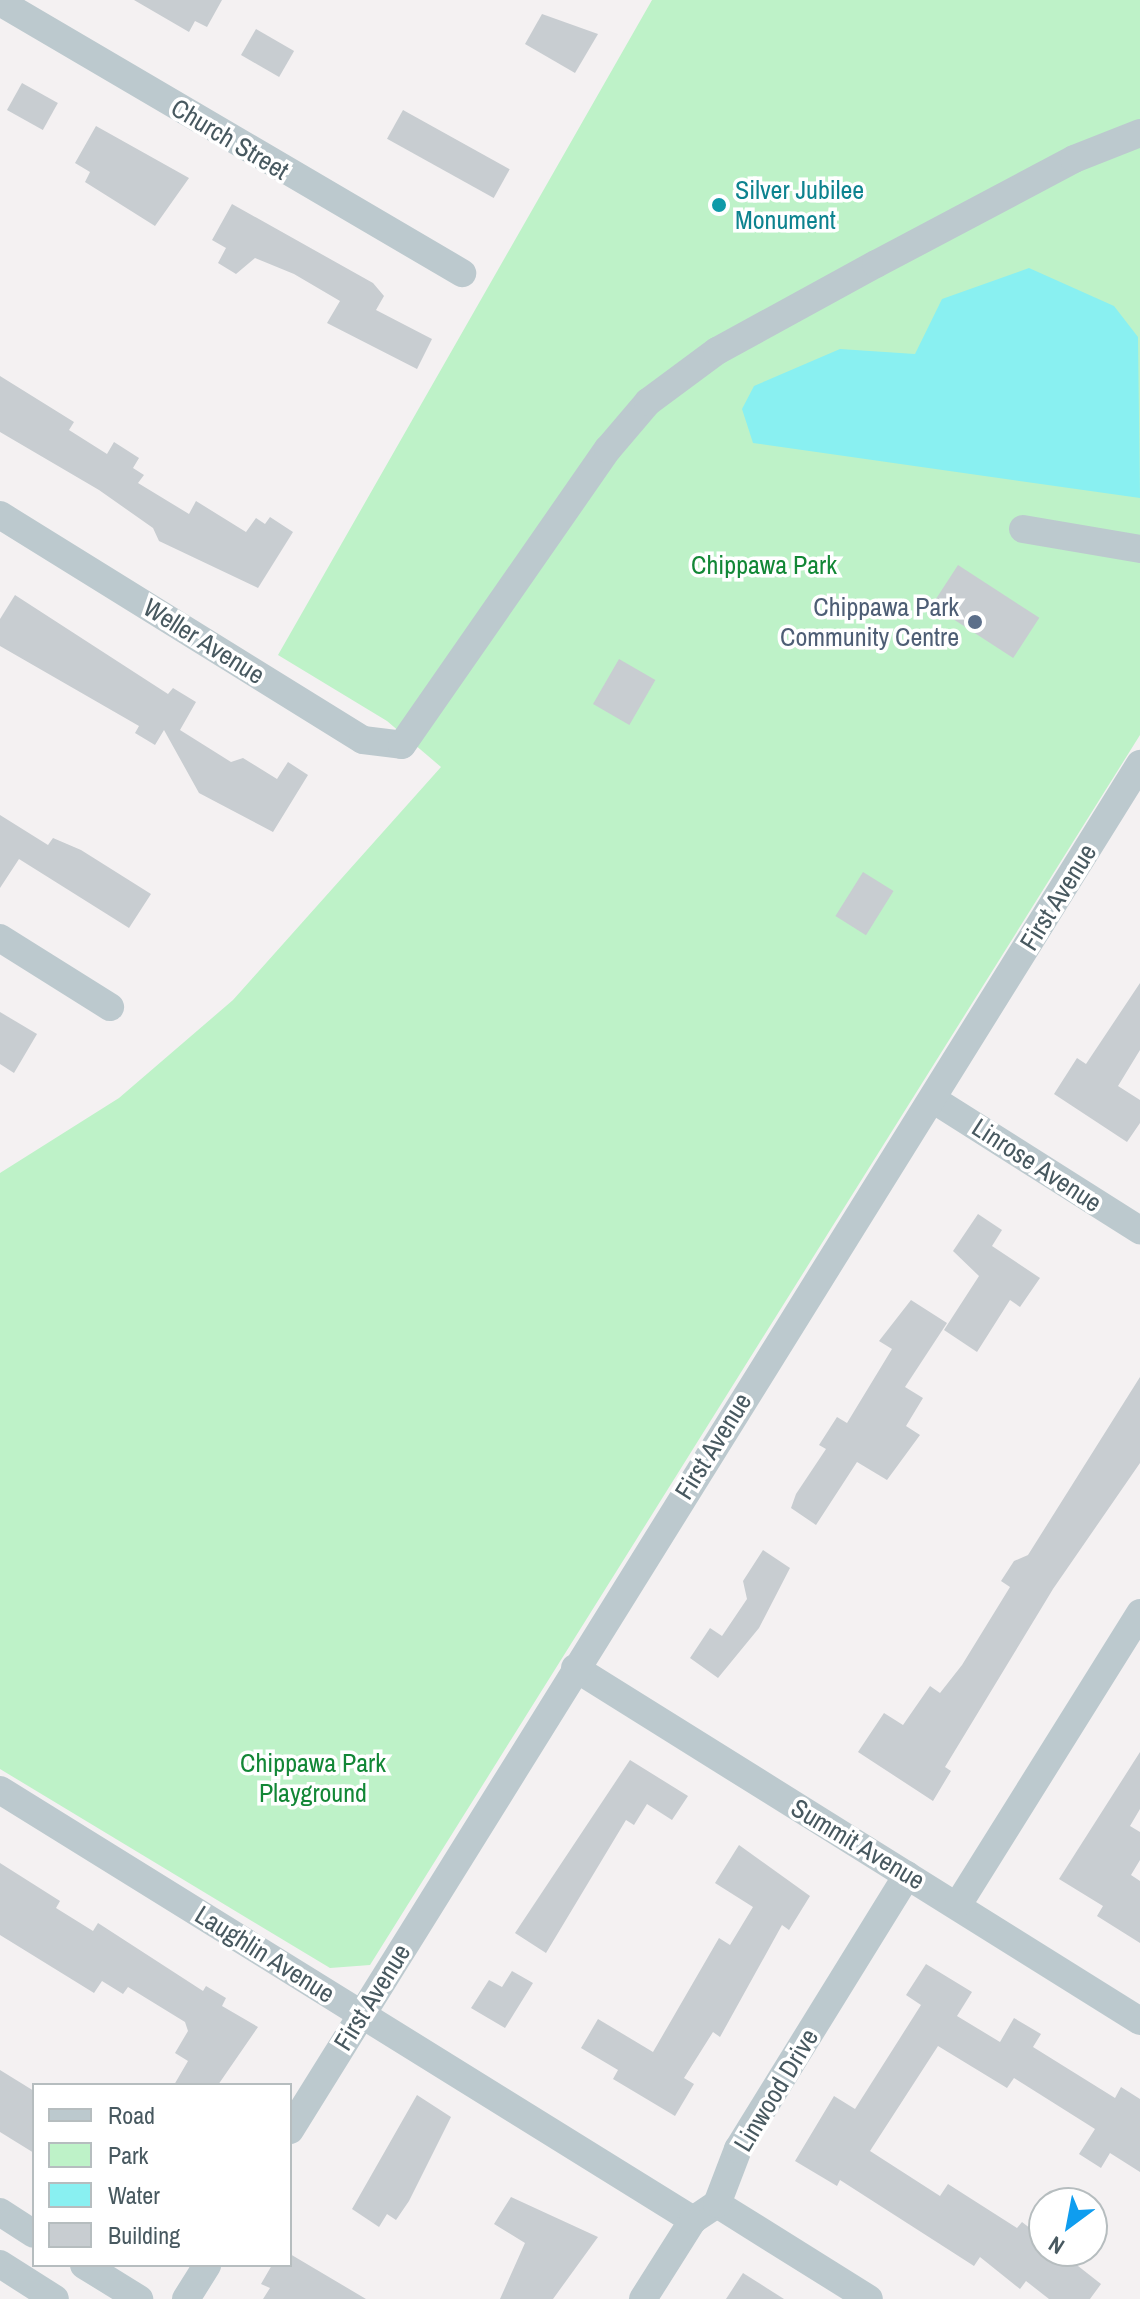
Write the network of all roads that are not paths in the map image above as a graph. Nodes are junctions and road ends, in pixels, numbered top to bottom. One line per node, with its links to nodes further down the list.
1 (0, 2): 3 (street, Church Street)
2 (1140, 133): 4 (street, Weller Avenue)
3 (462, 273)
4 (0, 515)
5 (1023, 529): 6 (street)
6 (1140, 549)
7 (1140, 764): 10 (street, First Avenue)
8 (0, 938): 9 (street)
9 (110, 1007)
10 (934, 1100): 11 (street, Linrose Avenue); 13 (street, First Avenue)
11 (1140, 1230)
12 (1140, 1613): 16 (street)
13 (575, 1668): 15 (street, Summit Avenue); 17 (street, First Avenue)
14 (0, 1790): 17 (street, Laughlin Avenue)
15 (907, 1875): 16 (street, Summit Avenue); 20 (street, Linwood Drive)
16 (959, 1903): 18 (street, Summit Avenue)
17 (361, 2013): 19 (street, First Avenue); 22 (street, Laughlin Avenue)
18 (1140, 2021)
19 (292, 2127)
20 (717, 2204): 22 (street); 31 (street)
21 (0, 2212): 23 (street)
22 (693, 2220): 30 (street)
23 (32, 2233)
24 (0, 2264): 27 (street)
25 (87, 2267): 28 (street)
26 (206, 2267): 29 (street)
27 (55, 2299)
28 (139, 2299)
29 (186, 2299)
30 (643, 2299)
31 (869, 2299)

